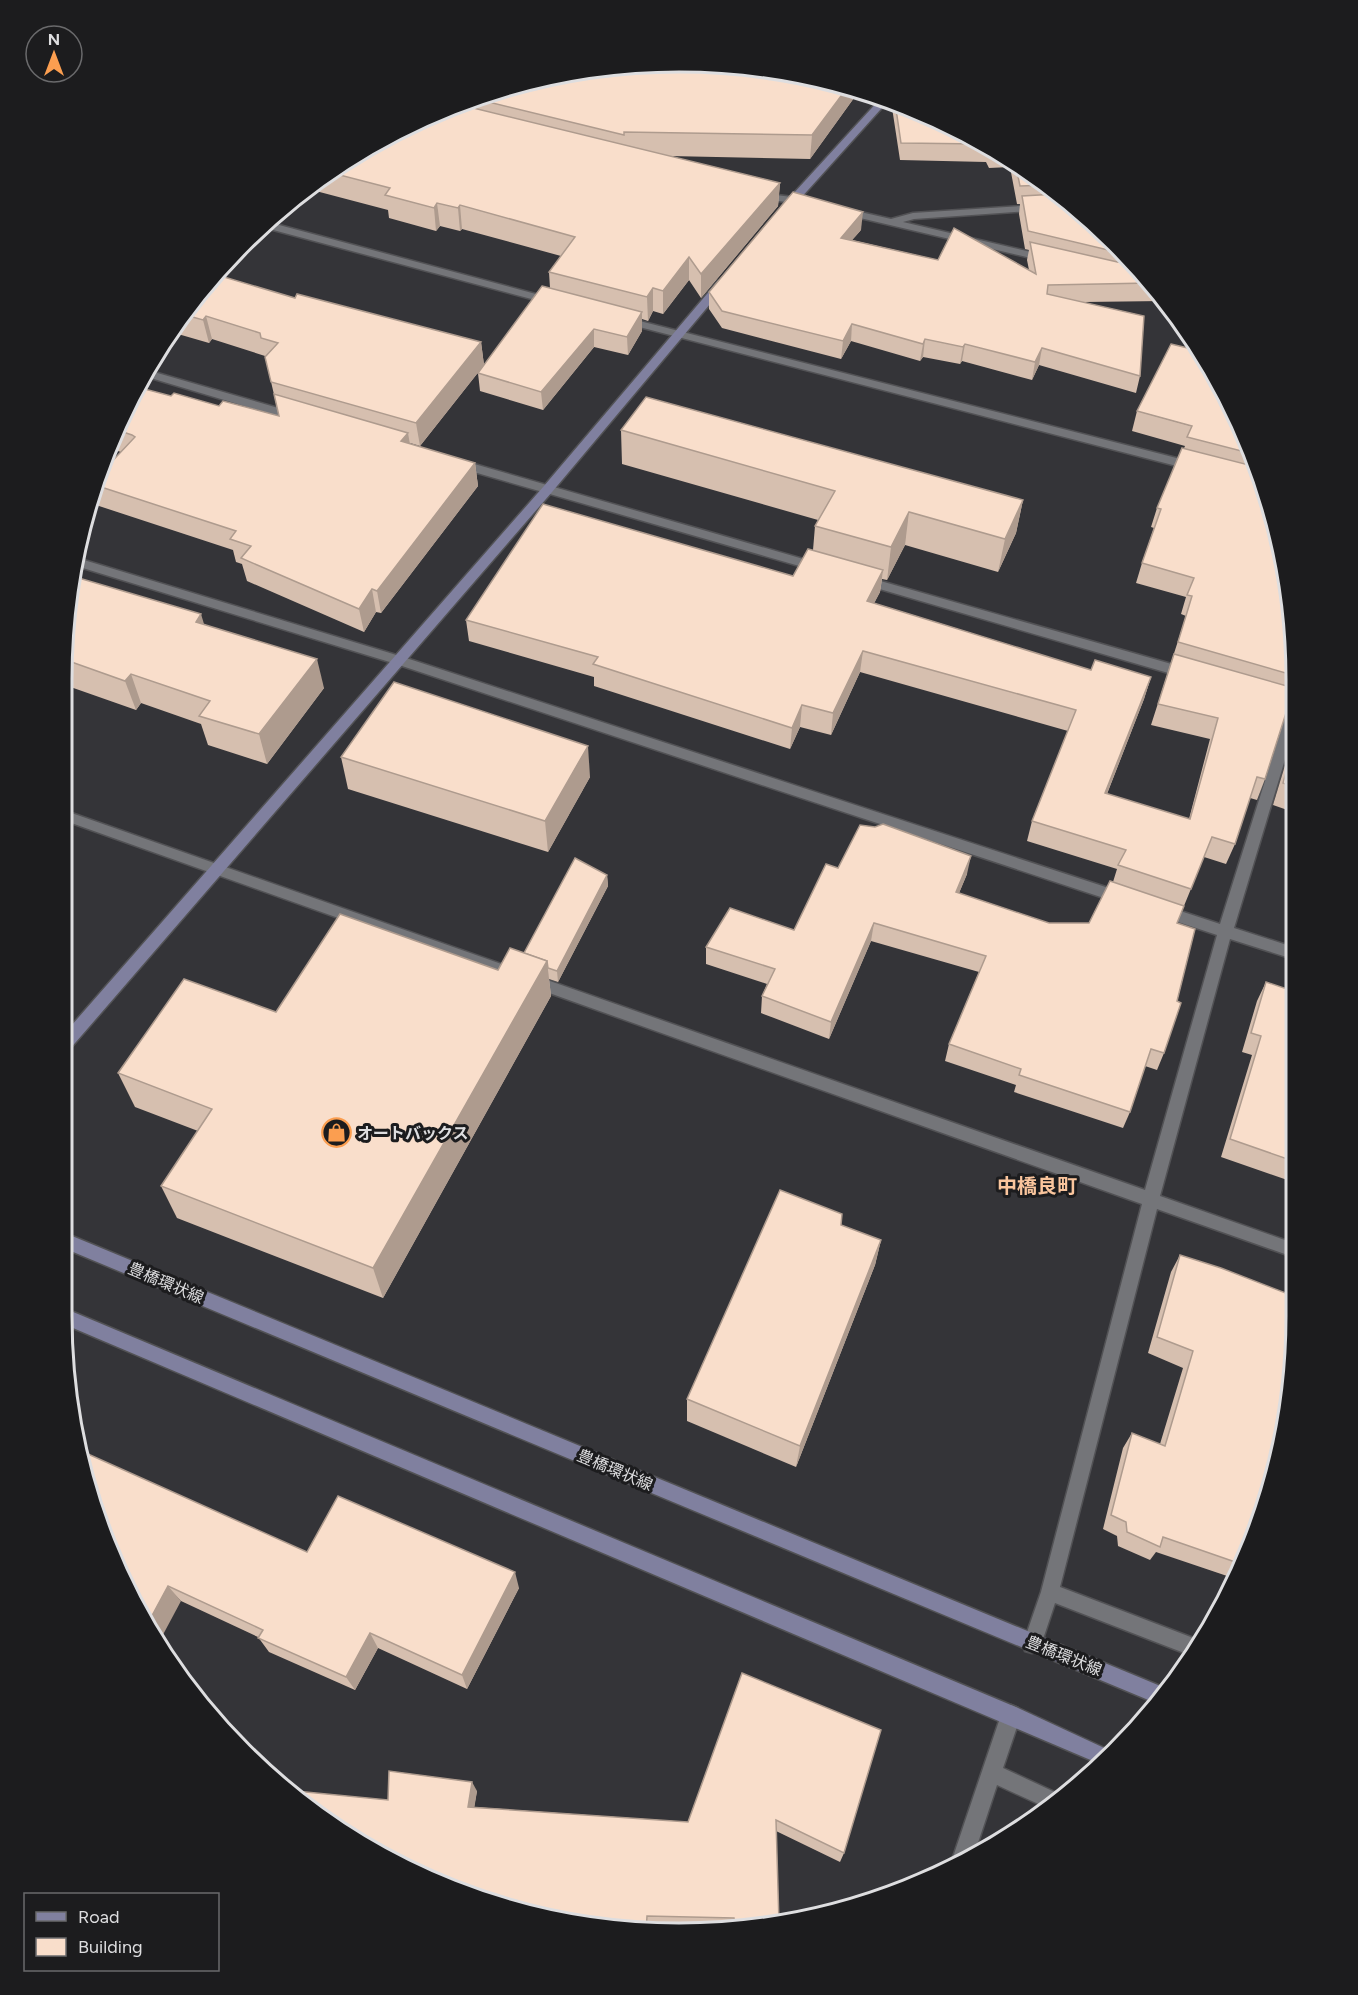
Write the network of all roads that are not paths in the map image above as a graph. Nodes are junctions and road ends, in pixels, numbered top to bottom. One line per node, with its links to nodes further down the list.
1 (879, 106): 3 (main road)
2 (751, 195): 3 (street)
3 (794, 199): 4 (street); 7 (main road)
4 (815, 204)
5 (1060, 207): 8 (street)
6 (837, 209): 8 (street)
7 (778, 217)
8 (892, 222): 10 (street)
9 (275, 227): 12 (street)
10 (1060, 262)
11 (732, 272): 14 (main road)
12 (564, 304)
13 (610, 316): 14 (street)
14 (679, 335): 18 (street); 19 (main road)
15 (153, 375): 16 (street)
16 (307, 420)
17 (445, 460): 19 (street)
18 (1205, 470)
19 (548, 489): 21 (main road); 22 (street)
20 (83, 564): 21 (street)
21 (398, 660): 27 (main road); 28 (street)
22 (1204, 679)
23 (1262, 695): 24 (street)
24 (1286, 702)
25 (1286, 737): 28 (street)
26 (72, 818): 27 (street)
27 (217, 869): 30 (main road); 31 (street)
28 (1225, 932): 29 (street); 31 (street)
29 (1286, 951)
30 (72, 1036)
31 (1151, 1199): 33 (street); 35 (street)
32 (72, 1244): 36 (main road, 豊橋環状線)
33 (1286, 1247)
34 (72, 1320): 39 (main road)
35 (1050, 1592): 36 (street); 37 (street)
36 (1032, 1644): 38 (main road, 豊橋環状線)
37 (1189, 1645)
38 (1155, 1693)
39 (1011, 1715): 40 (main road); 41 (street)
40 (1098, 1754)
41 (992, 1773): 42 (street); 43 (street)
42 (1049, 1798)
43 (965, 1851)

